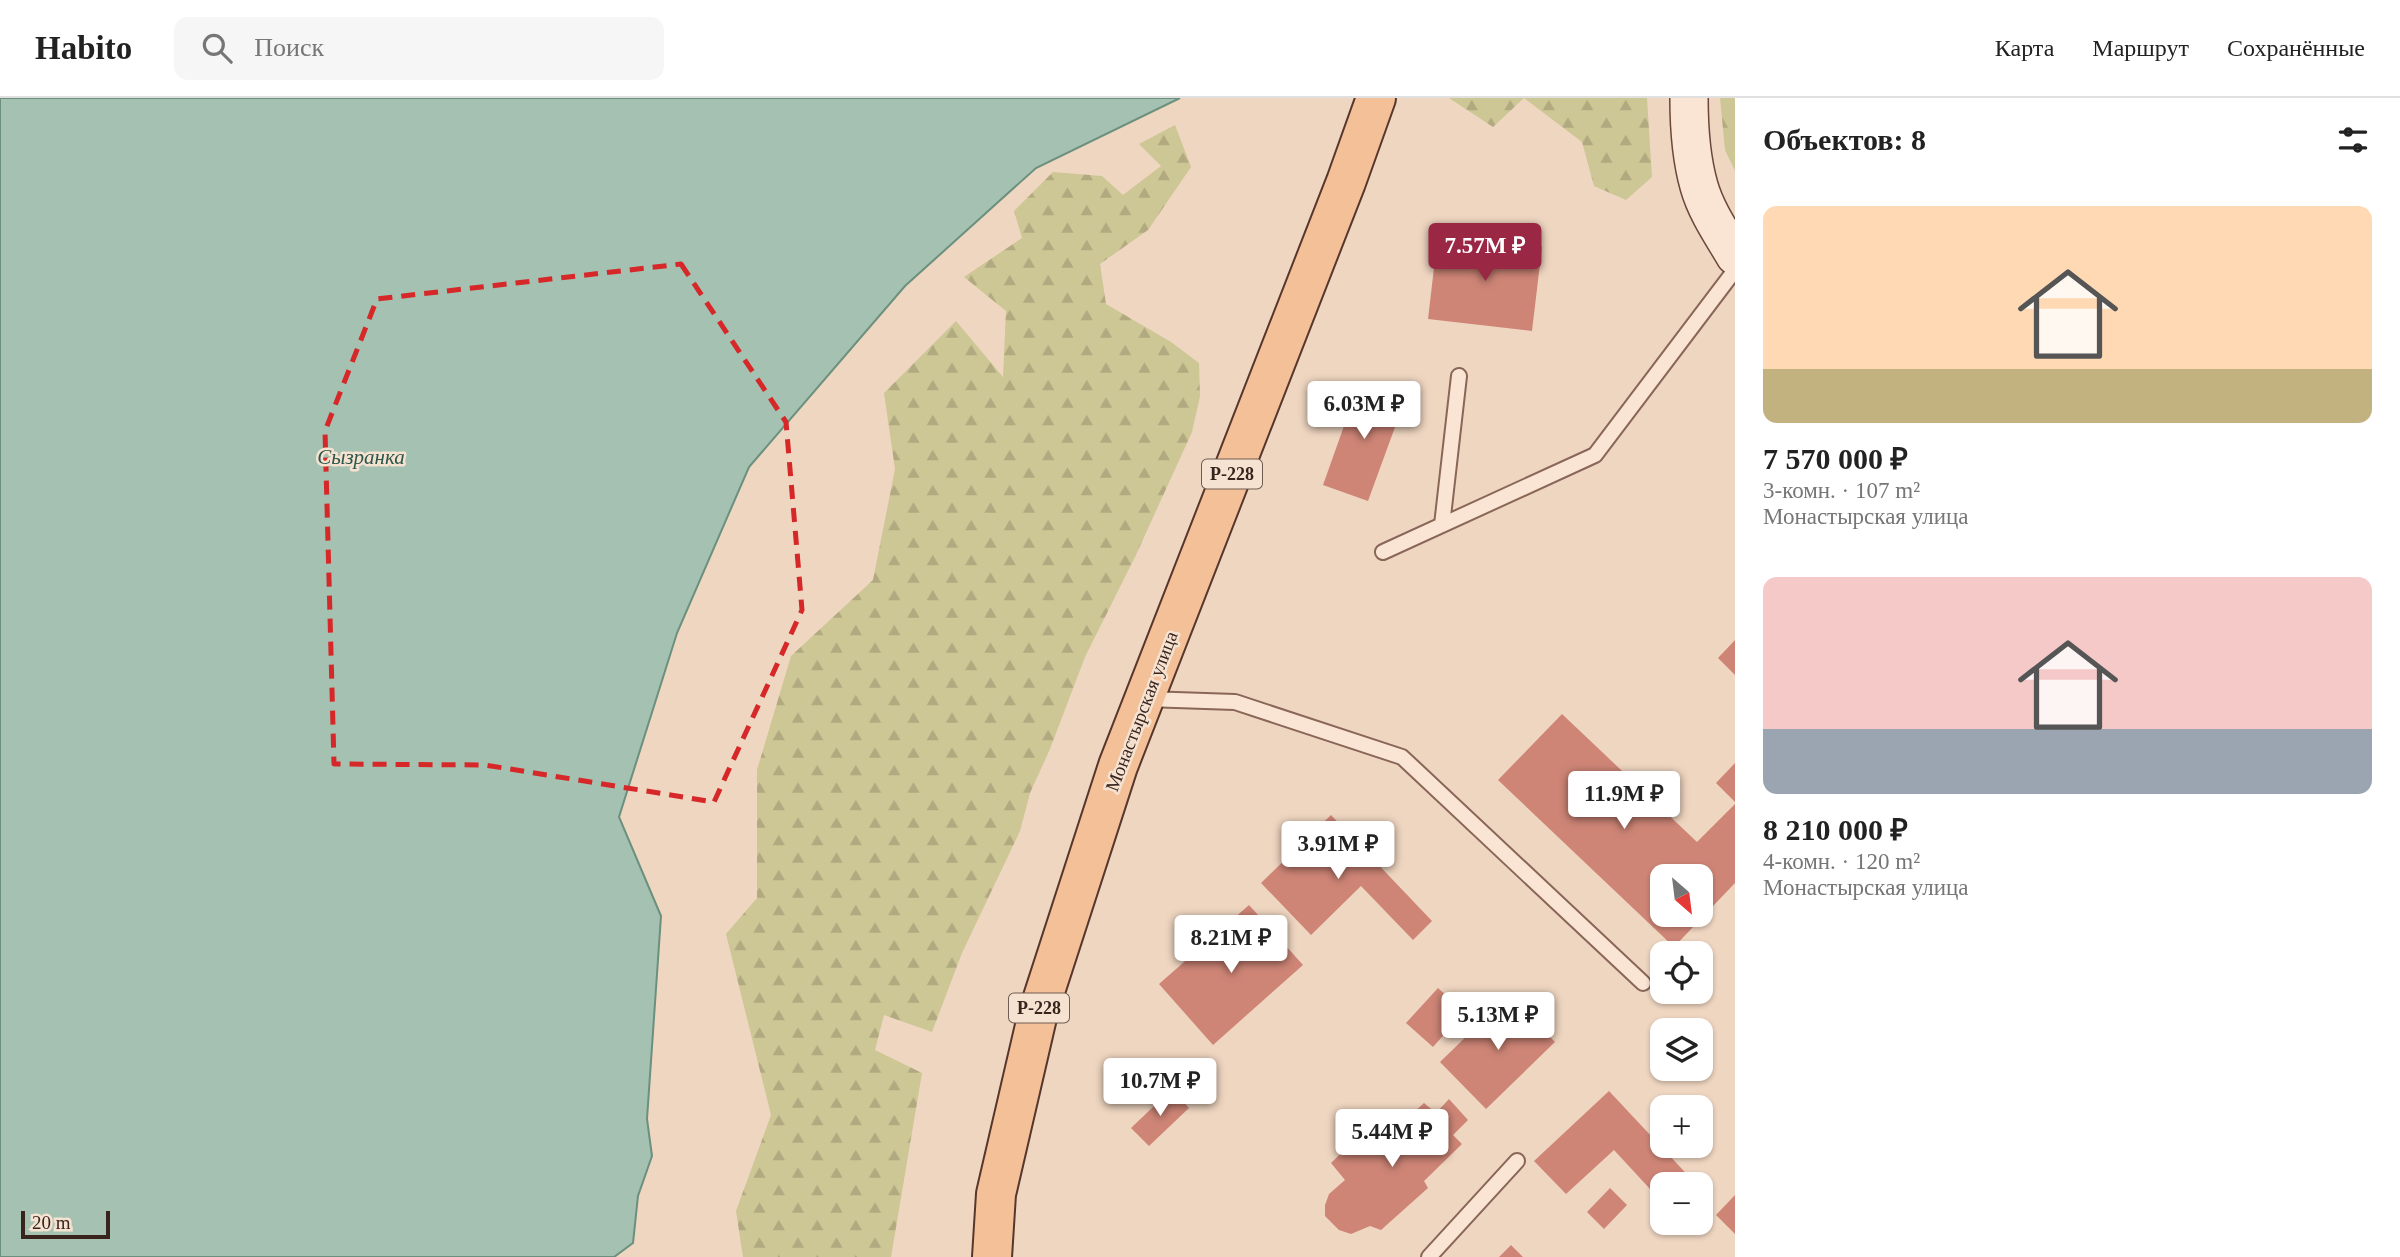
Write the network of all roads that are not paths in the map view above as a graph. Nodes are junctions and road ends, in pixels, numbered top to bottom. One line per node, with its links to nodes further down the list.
1 (1376, 98): 8 (main road, Монастырская улица / Р-228)
2 (1689, 98): 3 (main road)
3 (1735, 256)
4 (1735, 271): 6 (lane)
5 (1459, 376): 6 (lane)
6 (1441, 525): 7 (lane)
7 (1383, 552)
8 (1144, 699): 9 (lane); 11 (main road, Монастырская улица / Р-228)
9 (1643, 983)
10 (1517, 1161): 12 (lane)
11 (992, 1257)
12 (1429, 1257)

